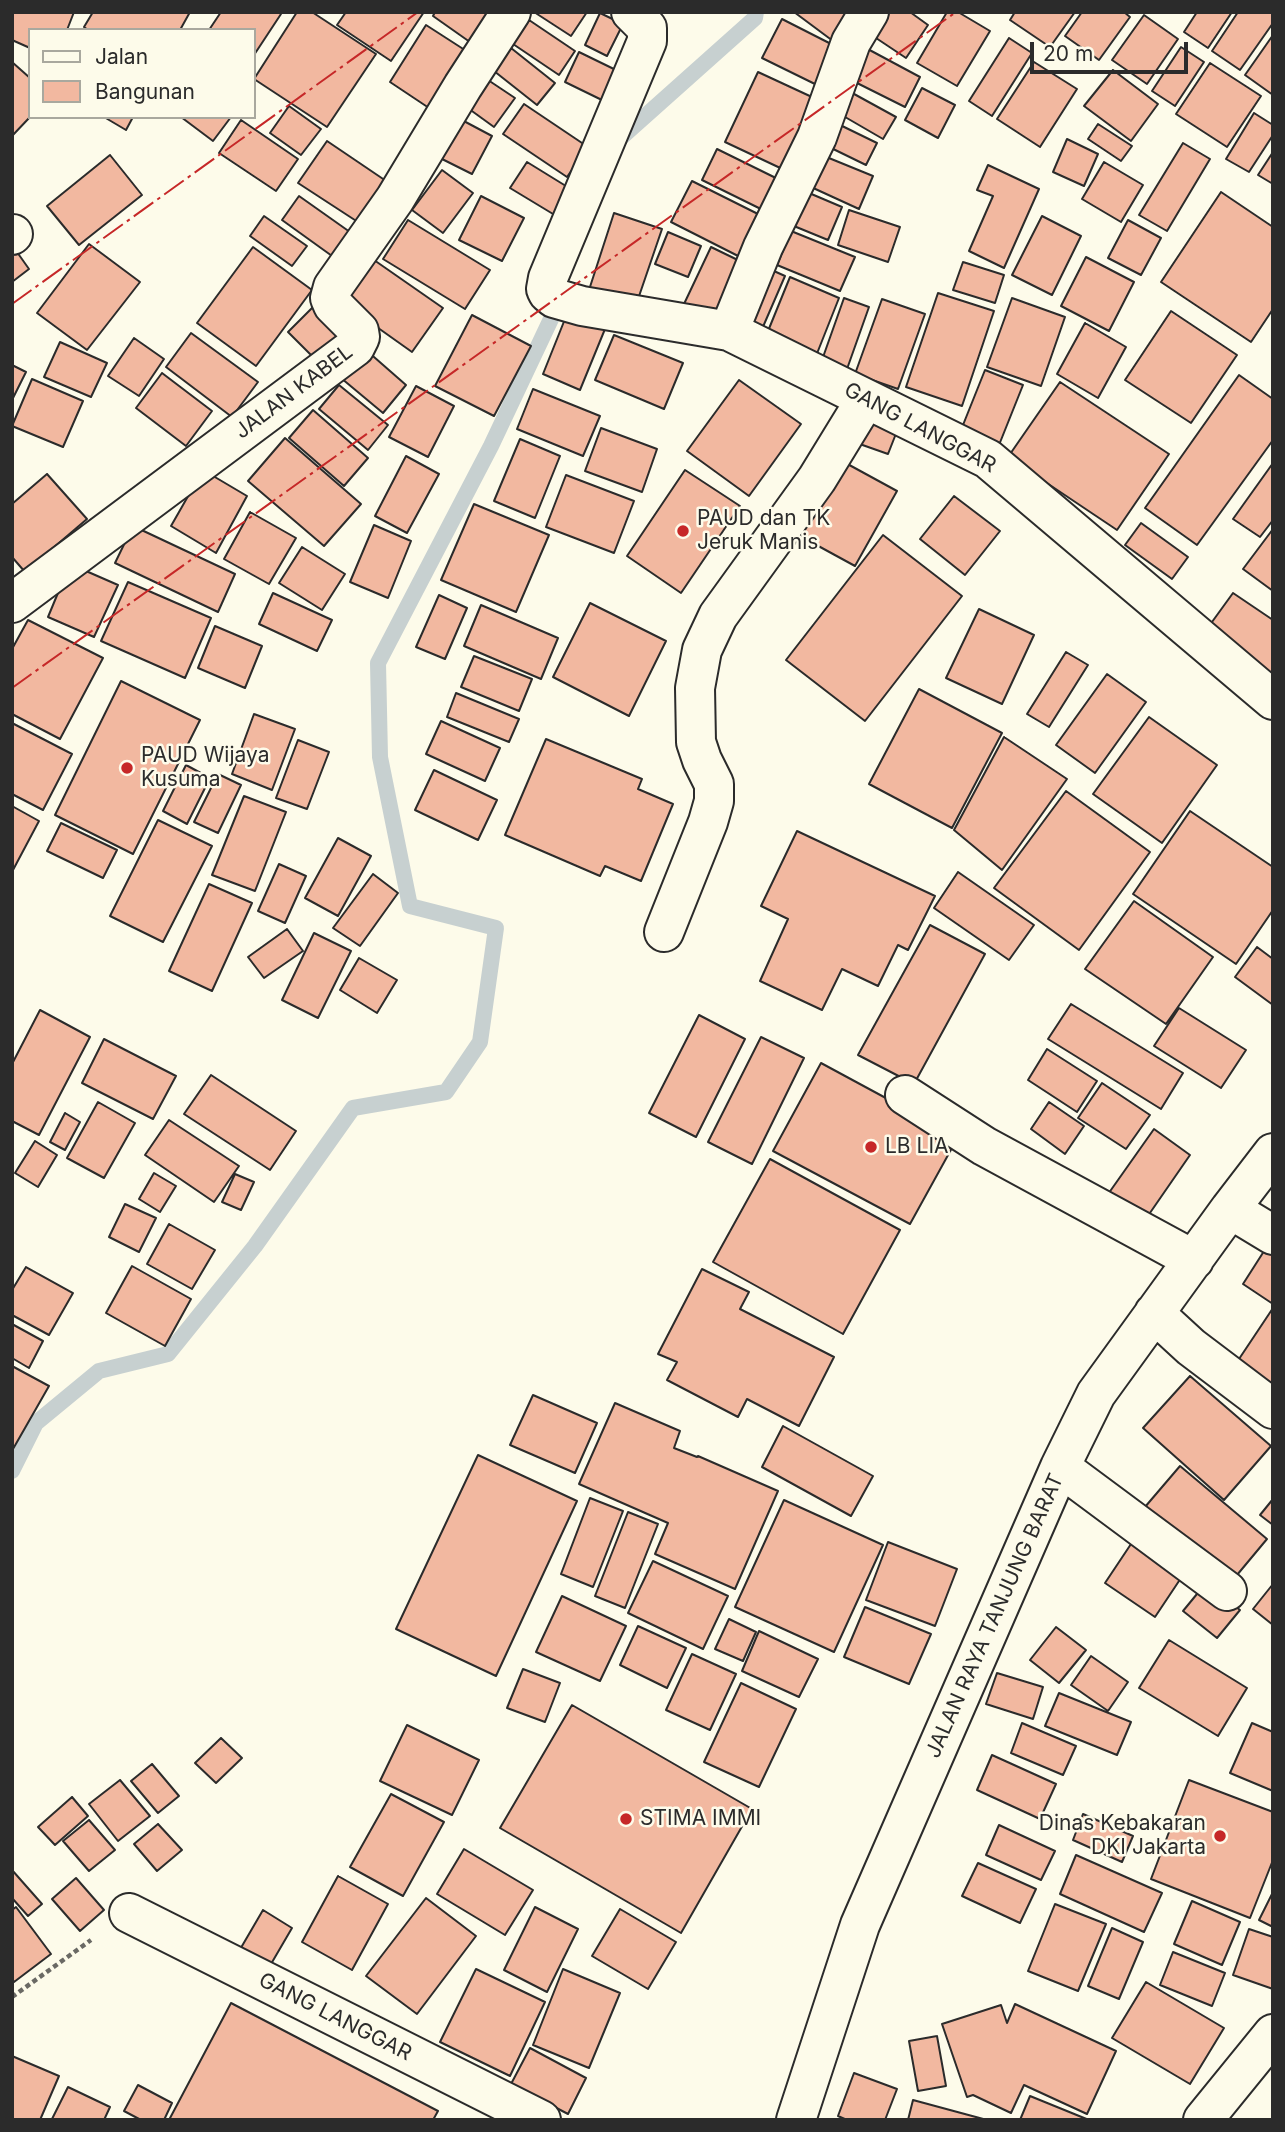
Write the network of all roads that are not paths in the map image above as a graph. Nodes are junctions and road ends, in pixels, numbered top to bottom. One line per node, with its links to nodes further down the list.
1 (511, 12): 6 (street, JALAN KABEL)
2 (631, 12): 4 (street, GANG LANGGAR)
3 (869, 12): 4 (street)
4 (729, 331): 5 (street, GANG LANGGAR)
5 (866, 399): 7 (street, GANG LANGGAR); 8 (street)
6 (12, 603)
7 (1273, 700)
8 (664, 932)
9 (905, 1096): 13 (street)
10 (1273, 1153): 11 (street, JALAN RAYA TANJUNG BARAT)
11 (1230, 1209): 12 (street); 13 (street, JALAN RAYA TANJUNG BARAT)
12 (1273, 1235)
13 (1194, 1260): 14 (street, JALAN RAYA TANJUNG BARAT)
14 (1154, 1313): 15 (street); 16 (street, JALAN RAYA TANJUNG BARAT)
15 (1273, 1409)
16 (1060, 1467): 17 (street); 21 (street, JALAN RAYA TANJUNG BARAT)
17 (1227, 1591)
18 (129, 1913): 20 (street, GANG LANGGAR)
19 (1273, 2034): 22 (street)
20 (541, 2120)
21 (796, 2120)
22 (1203, 2120)

